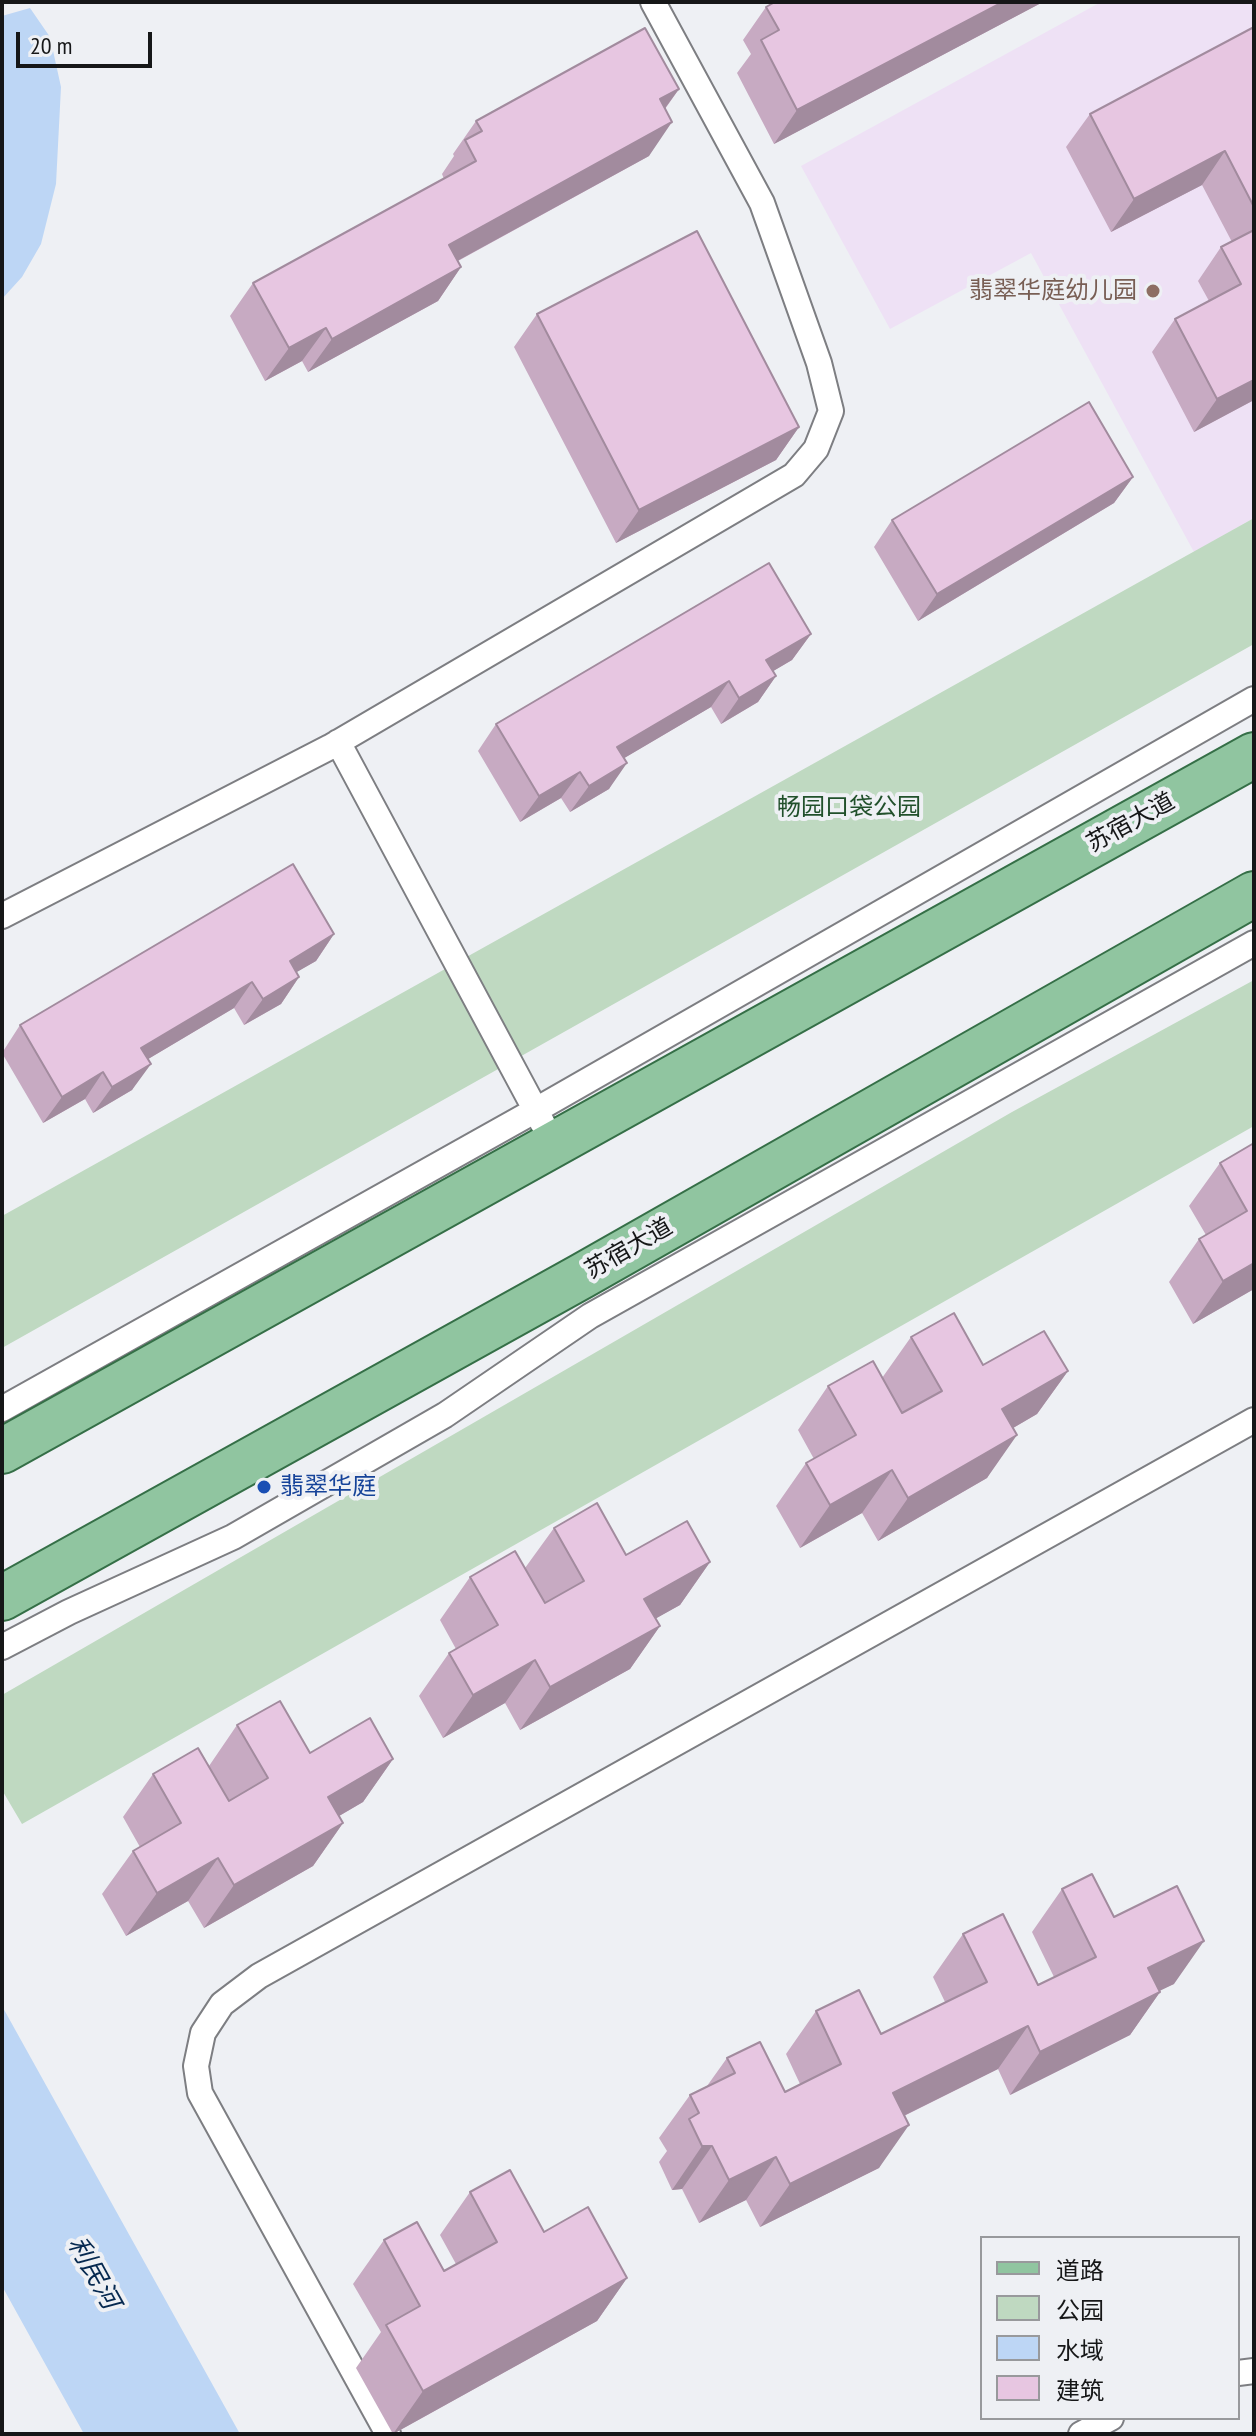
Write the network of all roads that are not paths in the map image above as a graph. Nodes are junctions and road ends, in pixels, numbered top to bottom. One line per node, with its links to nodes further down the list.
1 (653, 2): 3 (lane)
2 (1254, 699): 8 (lane)
3 (338, 742): 6 (lane); 8 (lane)
4 (1254, 755): 8 (main road, 苏宿大道)
5 (1254, 894): 12 (main road, 苏宿大道)
6 (2, 916)
7 (1254, 943): 13 (lane)
8 (545, 1127): 9 (lane); 11 (main road, 苏宿大道)
9 (2, 1409)
10 (1254, 1420): 15 (lane)
11 (2, 1451)
12 (2, 1598)
13 (2, 1647)
14 (1107, 2420): 16 (lane)
15 (388, 2434)
16 (1081, 2434)

